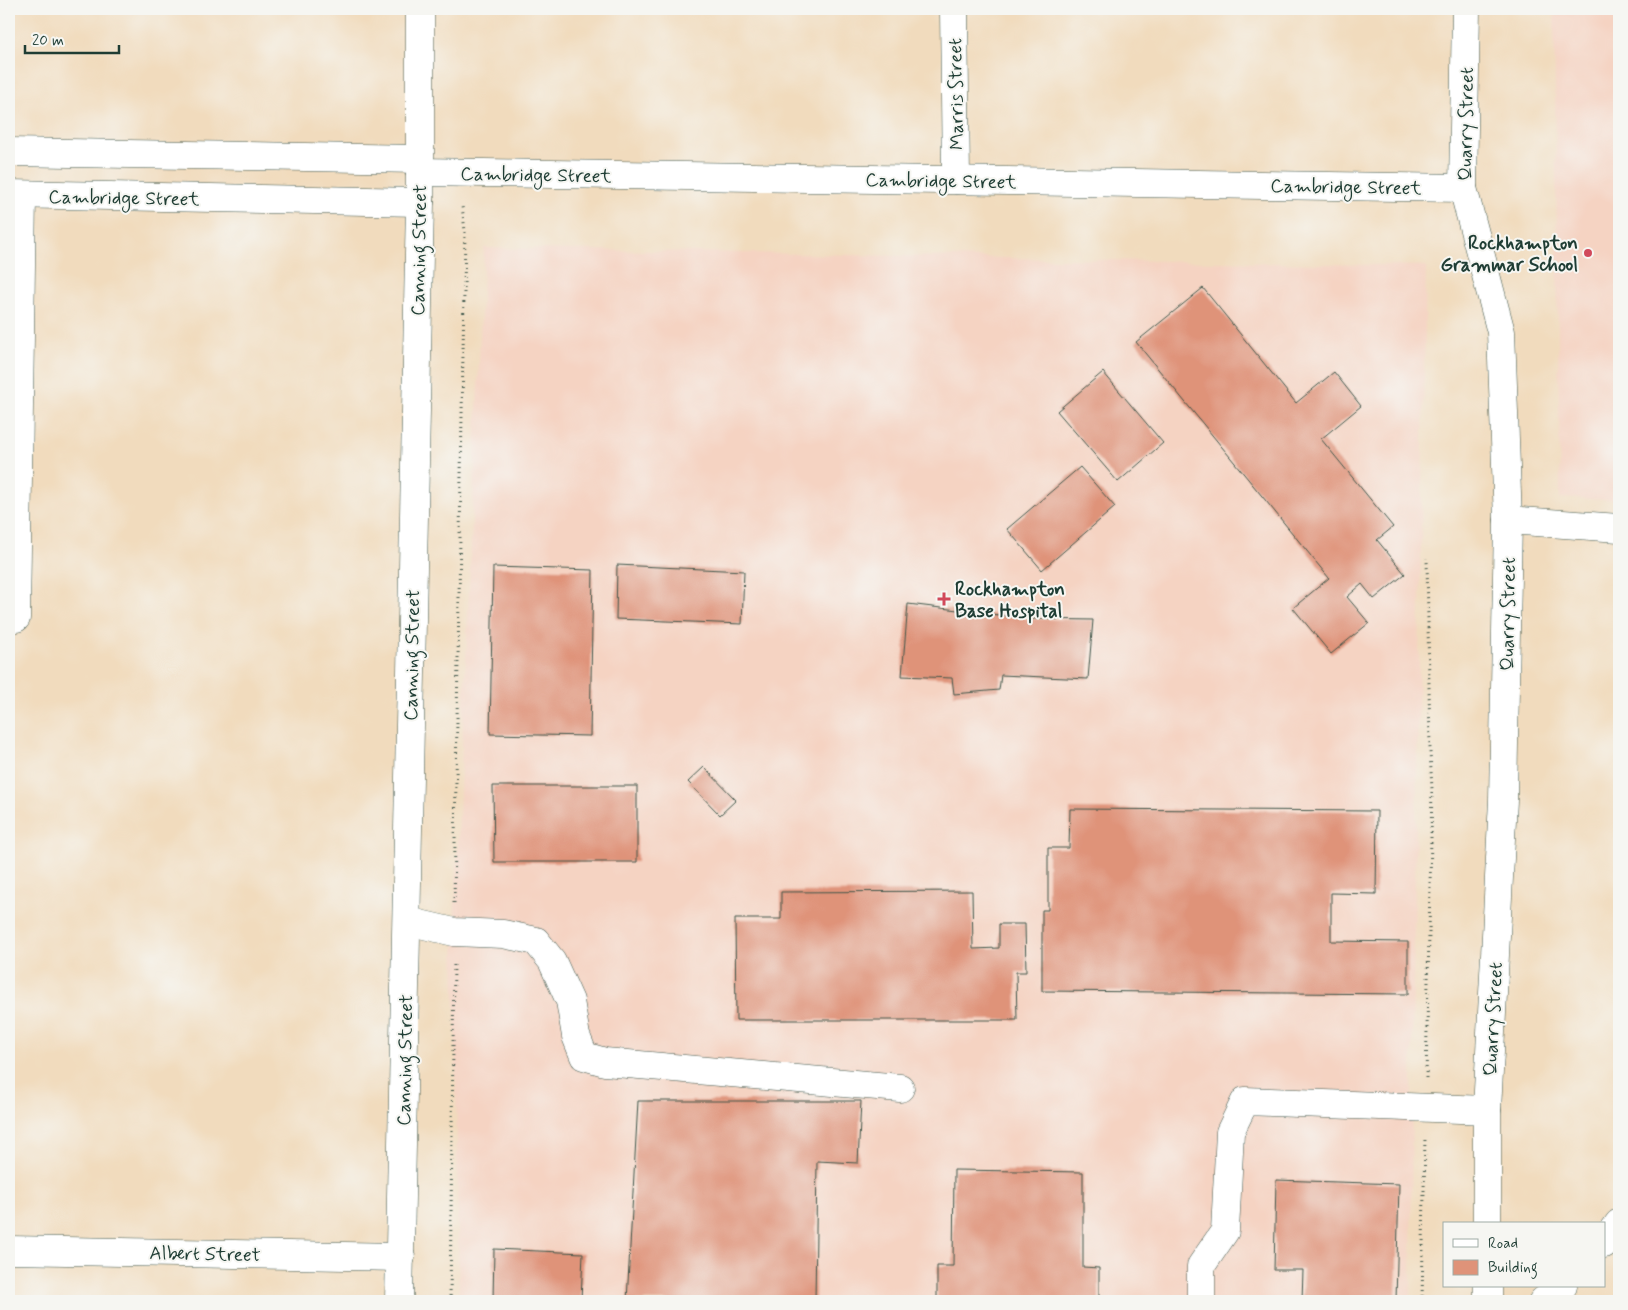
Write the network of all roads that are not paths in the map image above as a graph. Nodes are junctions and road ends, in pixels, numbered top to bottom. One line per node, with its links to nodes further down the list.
1 (420, 9): 5 (street, Canning Street)
2 (954, 9): 6 (street, Marris Street)
3 (1466, 9): 7 (street, Quarry Street)
4 (9, 152): 5 (street, Cambridge Street)
5 (419, 165): 6 (street, Cambridge Street); 9 (street, Canning Street)
6 (956, 180): 7 (street, Cambridge Street)
7 (1463, 188): 10 (street, Quarry Street)
8 (15, 194): 9 (street, Cambridge Street); 12 (street)
9 (420, 202): 13 (street, Canning Street)
10 (1508, 520): 11 (street); 15 (street, Quarry Street)
11 (1619, 528)
12 (16, 618)
13 (407, 921): 14 (street); 20 (street, Canning Street)
14 (900, 1088)
15 (1487, 1110): 16 (street, Quarry Street); 24 (street)
16 (1488, 1222)
17 (1619, 1223): 18 (street)
18 (1606, 1241)
19 (9, 1250): 20 (street, Albert Street)
20 (401, 1257): 23 (street, Canning Street)
21 (1488, 1288): 25 (street)
22 (1560, 1288): 26 (street)
23 (399, 1301)
24 (1201, 1301)
25 (1488, 1301)
26 (1543, 1301)

